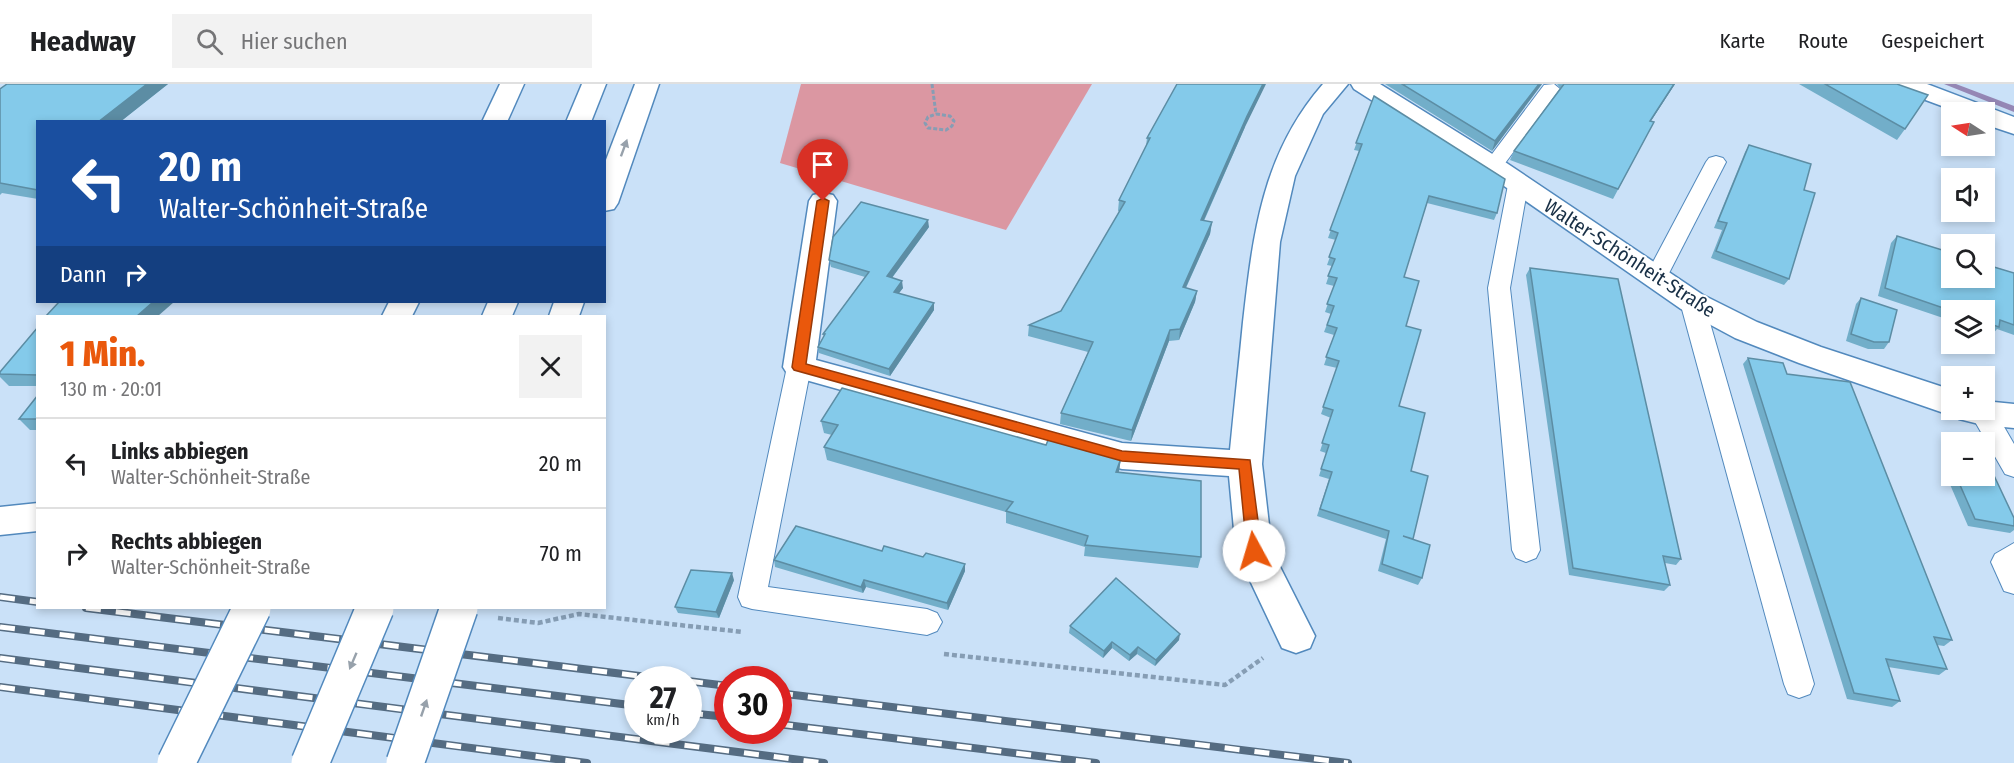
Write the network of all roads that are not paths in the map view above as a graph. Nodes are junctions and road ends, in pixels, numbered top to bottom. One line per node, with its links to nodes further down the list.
1 (512, 84): 10 (main road)
2 (594, 84): 11 (main road)
3 (647, 84): 16 (main road, one-way to 3)
4 (1336, 84): 23 (main road)
5 (1363, 84): 14 (main road, Walter-Schönheit-Straße)
6 (1905, 84): 8 (main road)
7 (1551, 89): 14 (lane)
8 (1953, 102)
9 (1995, 119): 12 (main road)
10 (495, 120)
11 (579, 120)
12 (2014, 126)
13 (1716, 162): 18 (lane)
14 (1493, 166): 15 (main road, Walter-Schönheit-Straße)
15 (1518, 184): 18 (main road, Walter-Schönheit-Straße); 27 (lane)
16 (606, 197)
17 (823, 201): 20 (main road)
18 (1655, 279): 19 (main road, Walter-Schönheit-Straße)
19 (1692, 303): 21 (main road, Walter-Schönheit-Straße); 35 (lane)
20 (799, 367): 23 (main road); 33 (lane)
21 (1941, 399)
22 (1992, 420): 24 (lane)
23 (1245, 464): 34 (main road)
24 (2014, 467)
25 (36, 516): 26 (main road)
26 (0, 521)
27 (1526, 550)
28 (2014, 555): 29 (lane)
29 (2014, 582)
30 (252, 609): 36 (main road, bridge)
31 (375, 609): 37 (main road, one-way to 37, bridge)
32 (459, 609): 38 (main road, one-way to 32, bridge)
33 (927, 622)
34 (1296, 636)
35 (1798, 684)
36 (176, 763)
37 (310, 763)
38 (405, 763)

